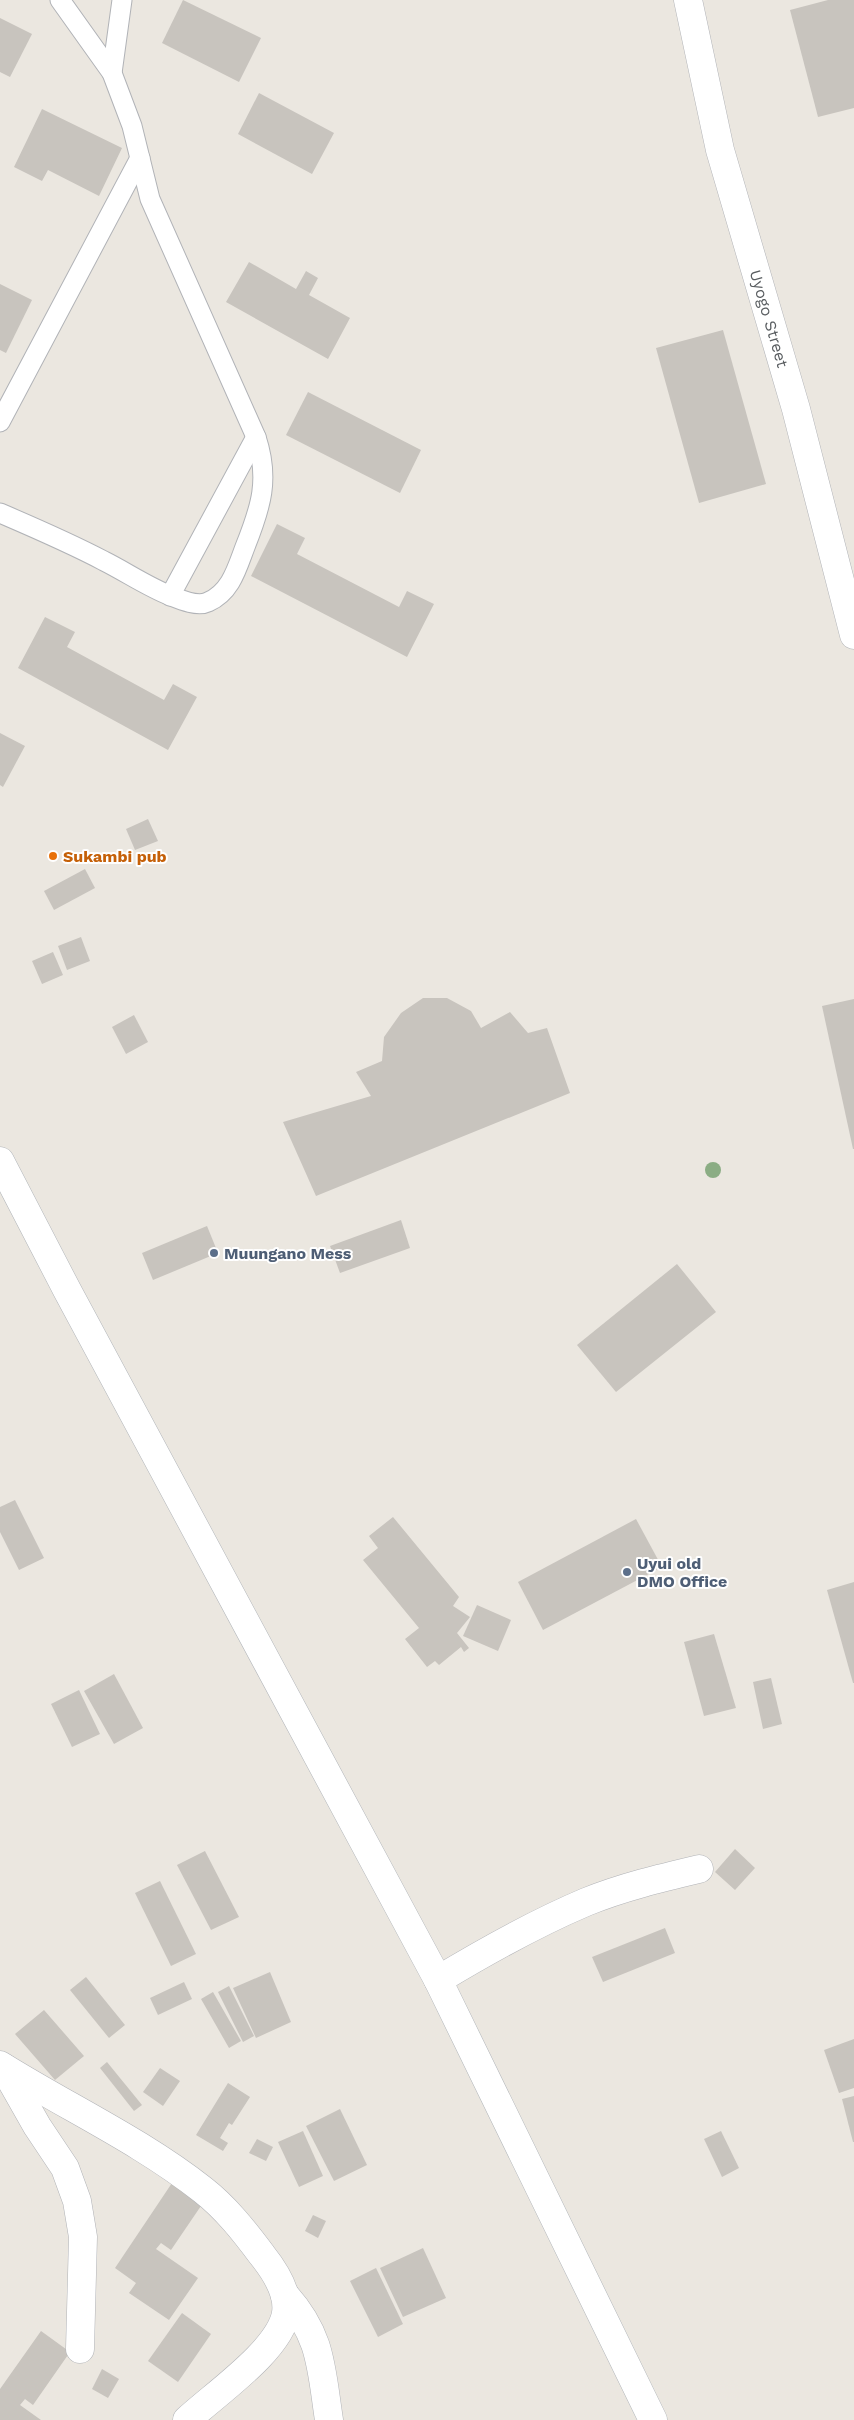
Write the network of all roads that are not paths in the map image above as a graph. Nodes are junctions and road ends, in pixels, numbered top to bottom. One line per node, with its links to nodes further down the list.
1 (60, 0): 4 (lane)
2 (122, 0): 4 (lane)
3 (688, 0): 10 (street, Uyogo Street)
4 (112, 74): 5 (lane)
5 (140, 158): 6 (lane); 7 (lane)
6 (0, 422)
7 (256, 437): 9 (lane); 9 (lane)
8 (0, 513): 9 (lane)
9 (170, 596)
10 (854, 635)
11 (0, 1162): 13 (street)
12 (699, 1869): 13 (street)
13 (438, 1980): 19 (street)
14 (2, 2066): 15 (street); 16 (street)
15 (285, 2295): 17 (street); 18 (street)
16 (80, 2349)
17 (187, 2420)
18 (329, 2420)
19 (653, 2420)

